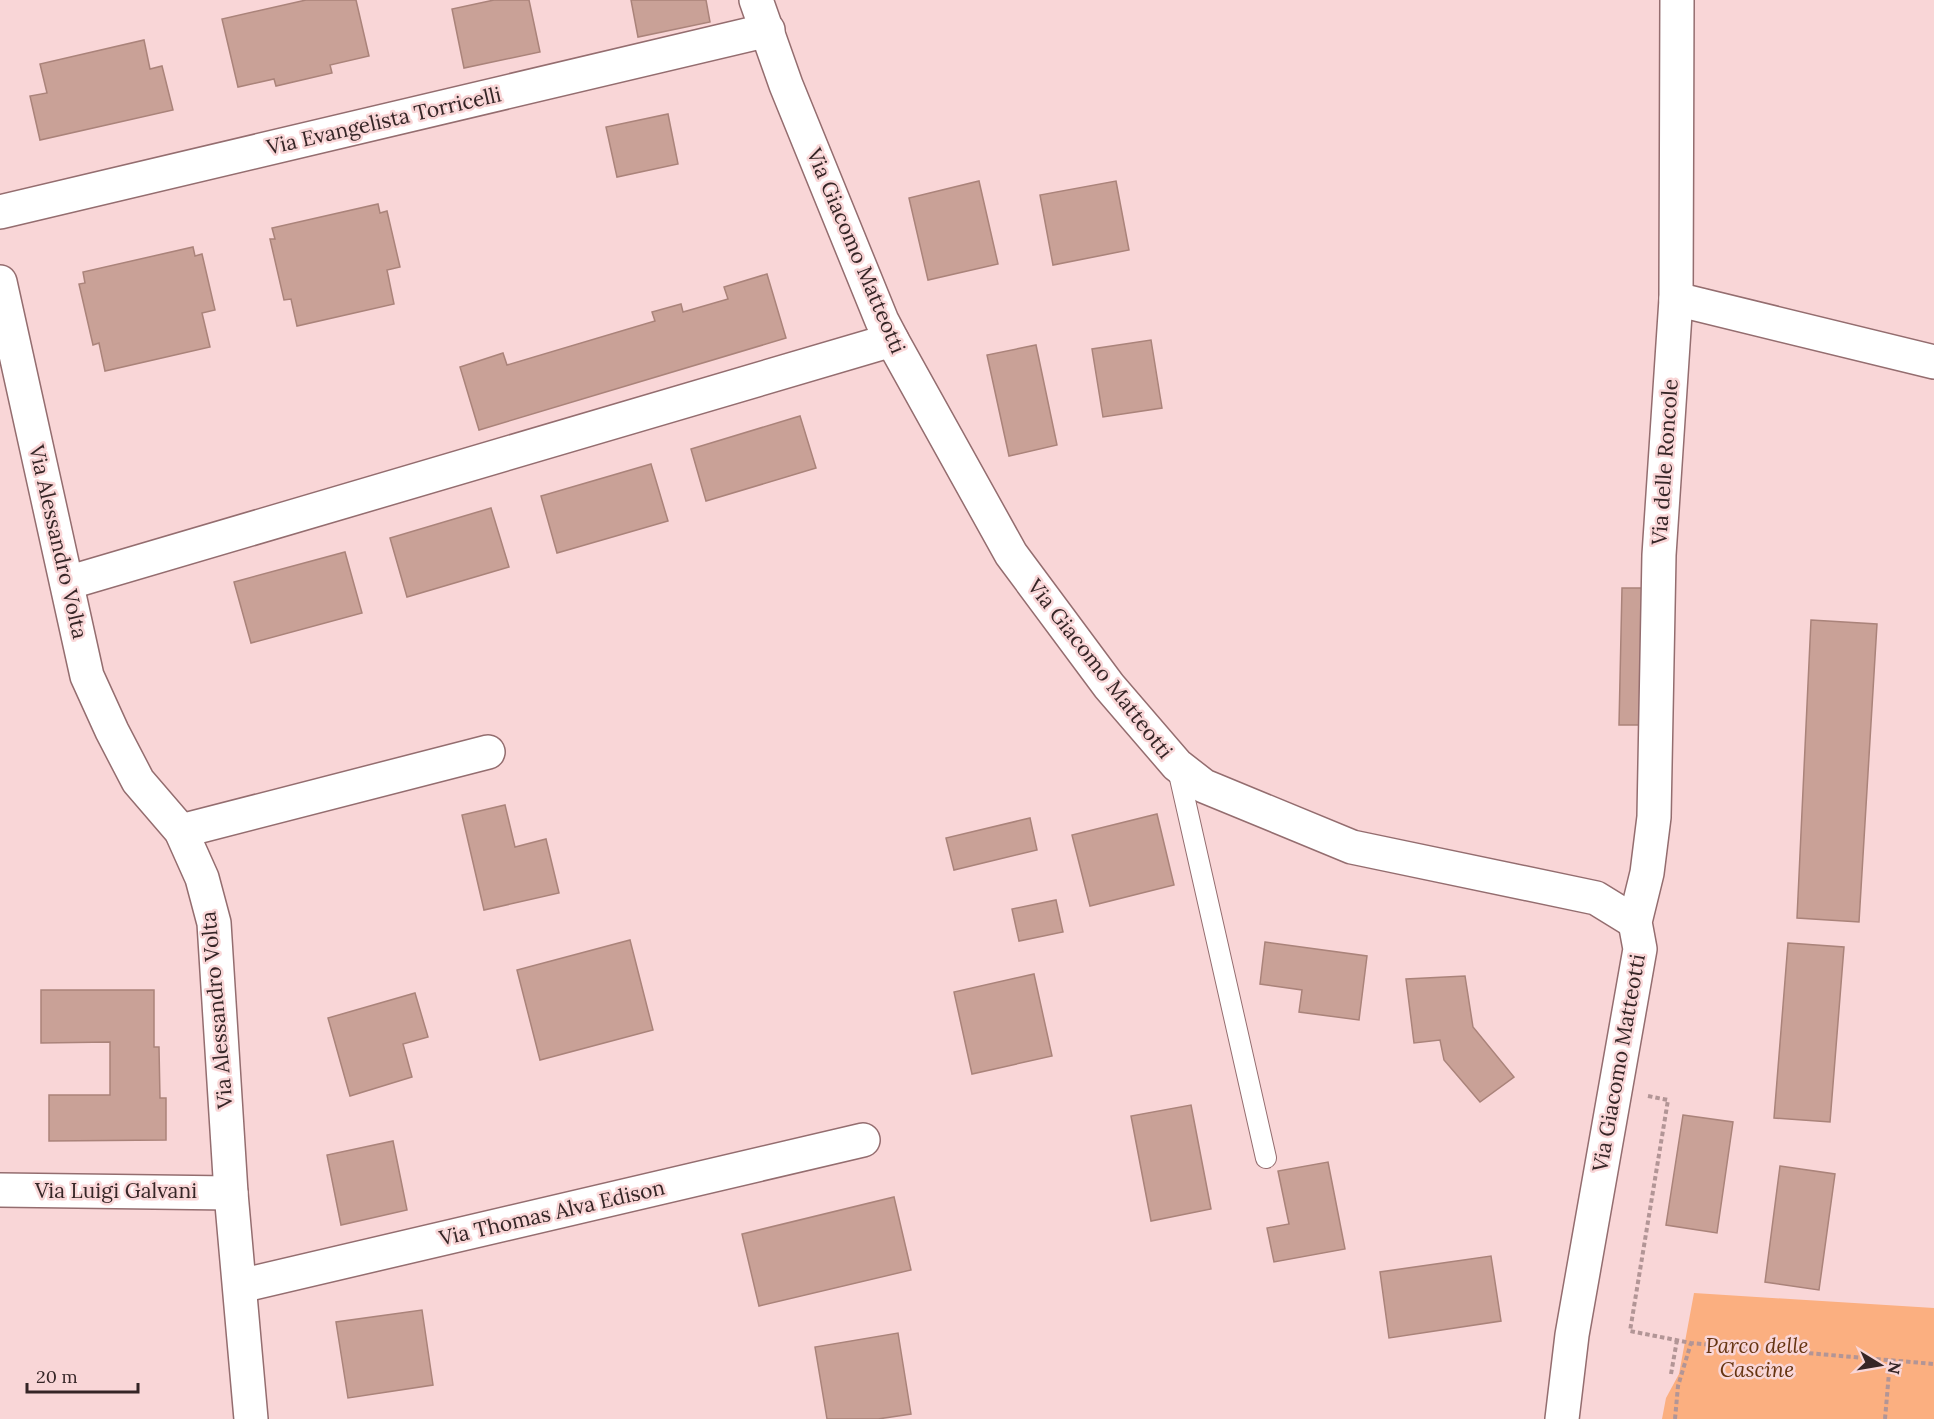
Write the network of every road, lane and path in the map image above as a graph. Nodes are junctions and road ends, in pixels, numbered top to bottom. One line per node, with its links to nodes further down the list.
1 (756, 0): 3 (street, Via Giacomo Matteotti)
2 (1677, 0): 6 (street, Via delle Roncole)
3 (768, 30): 4 (street, Via Evangelista Torricelli); 7 (street, Via Giacomo Matteotti)
4 (0, 212)
5 (0, 282): 9 (street, Via Alessandro Volta)
6 (1676, 299): 8 (street); 13 (street, Via delle Roncole)
7 (892, 340): 9 (street); 11 (street, Via Giacomo Matteotti)
8 (1934, 362)
9 (67, 583): 12 (street, Via Alessandro Volta)
10 (488, 752): 12 (street)
11 (1177, 765): 13 (street, Via Giacomo Matteotti); 16 (lane)
12 (181, 831): 18 (street, Via Alessandro Volta)
13 (1635, 922): 14 (street, Via Giacomo Matteotti)
14 (1615, 1089): 20 (path); 26 (street, Via Giacomo Matteotti)
15 (863, 1140): 19 (street, Via Thomas Alva Edison)
16 (1266, 1158)
17 (0, 1190): 18 (street, Via Luigi Galvani)
18 (231, 1193): 19 (street, Via Alessandro Volta)
19 (240, 1286): 25 (street, Via Alessandro Volta)
20 (1677, 1340): 21 (path); 24 (path)
21 (1691, 1342): 22 (path); 27 (path)
22 (1890, 1361): 23 (path); 28 (path)
23 (1934, 1364)
24 (1671, 1374)
25 (250, 1419)
26 (1562, 1419)
27 (1675, 1419)
28 (1885, 1419)

